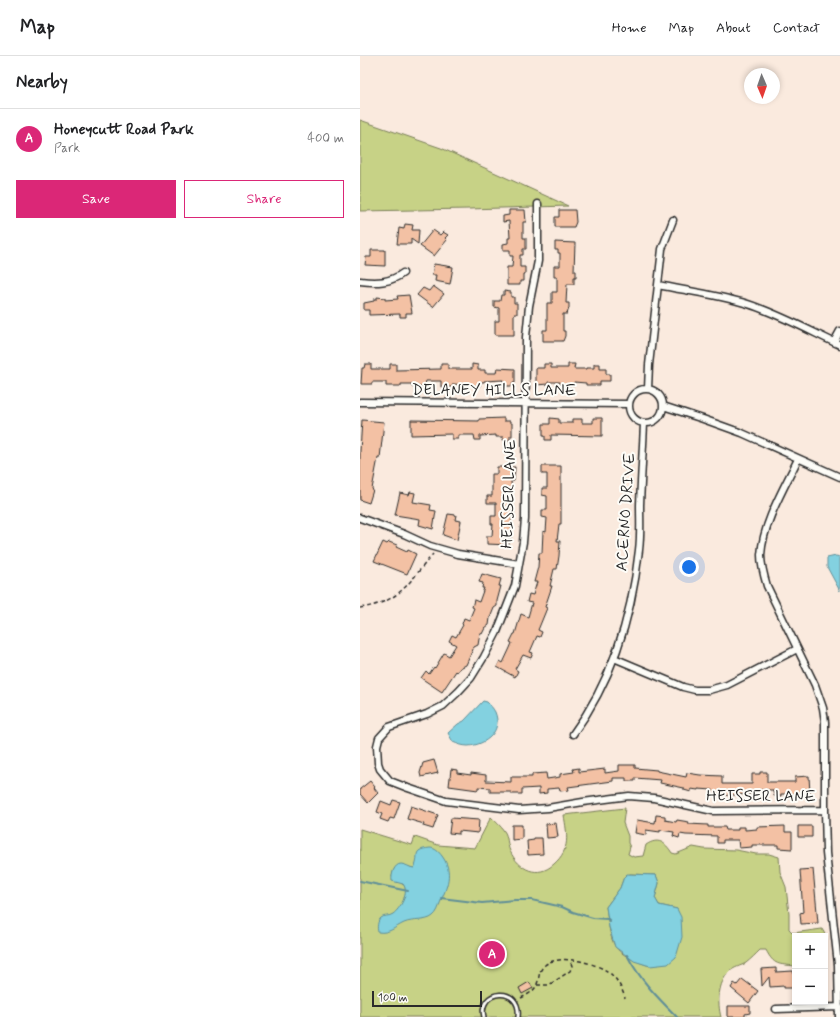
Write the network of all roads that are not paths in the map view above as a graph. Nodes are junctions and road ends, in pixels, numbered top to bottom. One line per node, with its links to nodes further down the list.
1 (538, 204): 10 (street, HEISSER LANE)
2 (673, 220): 5 (street)
3 (403, 273): 4 (street)
4 (360, 281)
5 (658, 285): 7 (street); 8 (street)
6 (840, 331): 7 (street)
7 (837, 343)
8 (648, 389): 11 (street); 12 (street)
9 (360, 402): 10 (street, DELANEY HILLS LANE)
10 (525, 402): 11 (street, DELANEY HILLS LANE); 17 (street, HEISSER LANE)
11 (628, 404): 13 (street)
12 (663, 406): 13 (street); 14 (street)
13 (644, 423): 19 (street, ACERNO DRIVE)
14 (798, 459): 15 (street); 18 (street)
15 (840, 477)
16 (360, 518): 17 (street)
17 (519, 564): 21 (street, HEISSER LANE)
18 (797, 649): 19 (street); 21 (street)
19 (614, 658): 20 (street, ACERNO DRIVE)
20 (573, 734)
21 (825, 810): 22 (street)
22 (839, 1007): 23 (street); 26 (street)
23 (776, 1009)
24 (484, 1017): 25 (lane)
25 (518, 1017)
26 (839, 1017)

